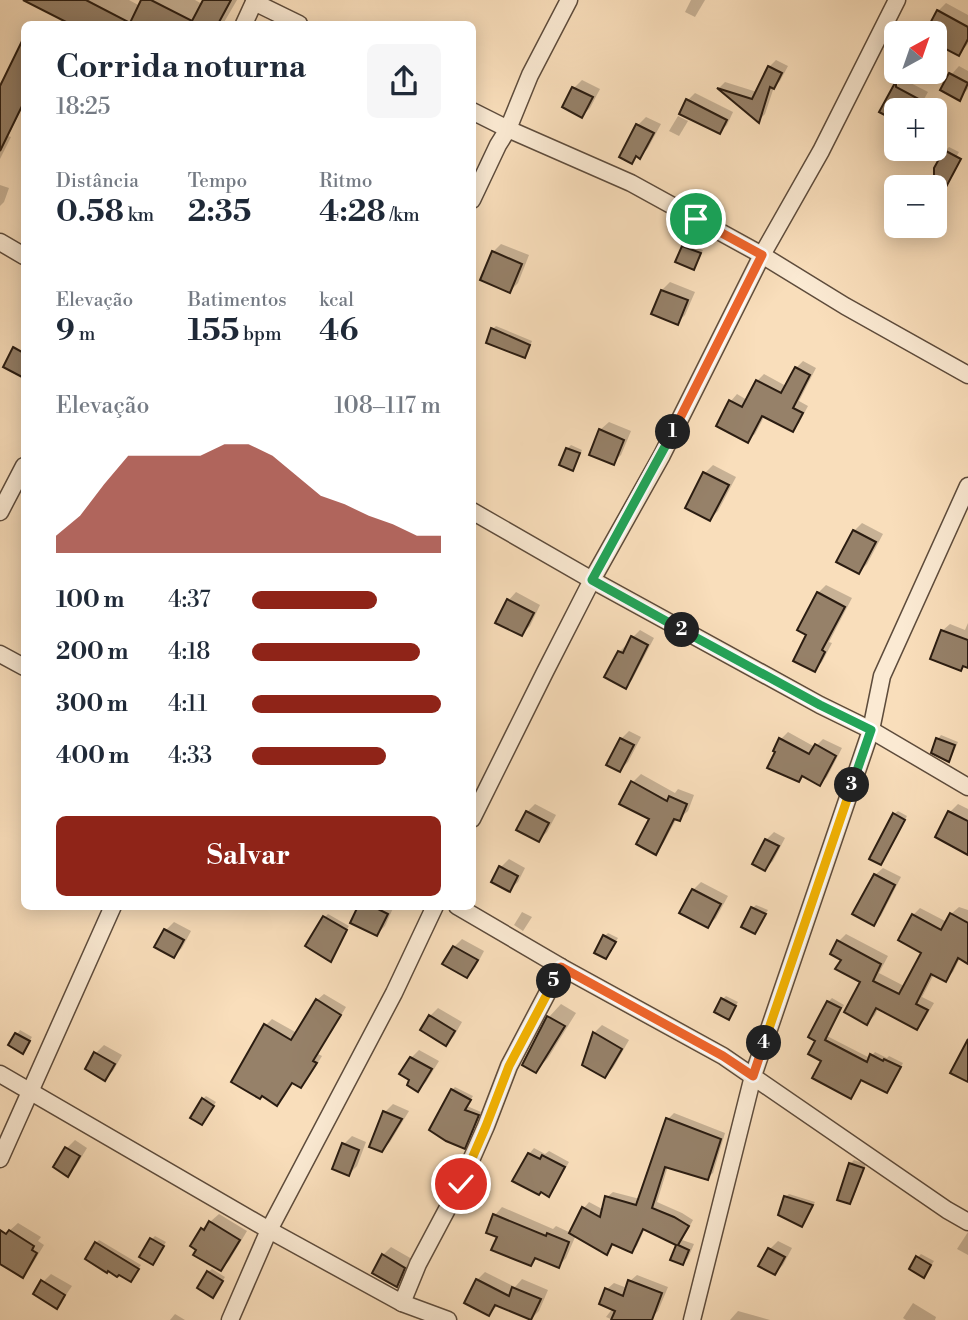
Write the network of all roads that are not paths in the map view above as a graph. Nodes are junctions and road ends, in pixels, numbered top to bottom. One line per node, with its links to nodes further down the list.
1 (569, 0): 7 (street)
2 (897, 0): 11 (street)
3 (255, 1): 4 (street); 5 (street)
4 (245, 21)
5 (293, 21)
6 (476, 113): 7 (street)
7 (508, 129): 8 (street); 11 (street)
8 (476, 192)
9 (0, 242): 10 (street)
10 (21, 254)
11 (762, 255): 12 (street); 17 (street)
12 (968, 375)
13 (21, 472): 15 (street)
14 (968, 486): 20 (street)
15 (0, 512)
16 (476, 513): 17 (street)
17 (592, 580): 20 (street); 22 (street)
18 (0, 654): 19 (street)
19 (21, 665)
20 (871, 730): 21 (street); 28 (street)
21 (968, 787)
22 (476, 811)
23 (111, 910): 29 (street)
24 (433, 910): 32 (street)
25 (464, 910): 26 (street)
26 (561, 967): 28 (street); 33 (street)
27 (0, 1074): 29 (street)
28 (753, 1076): 31 (street); 36 (street)
29 (31, 1092): 30 (street); 32 (street)
30 (0, 1159)
31 (968, 1222)
32 (269, 1230): 33 (street); 34 (street)
33 (401, 1303): 35 (street)
34 (230, 1320)
35 (448, 1320)
36 (692, 1320)

